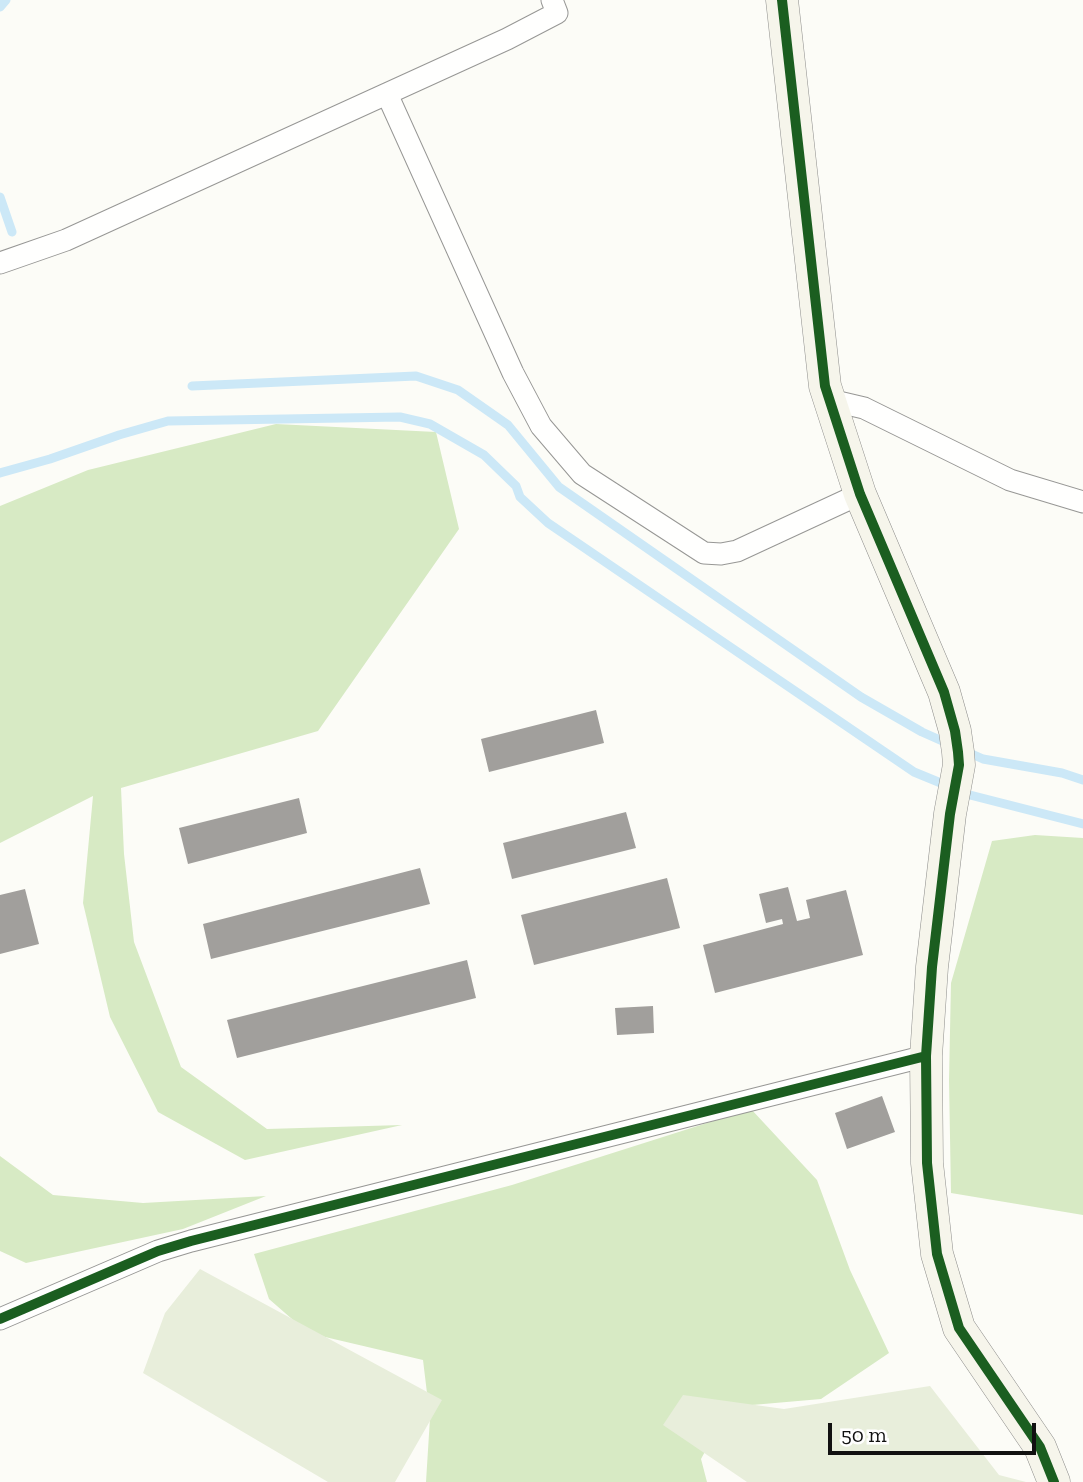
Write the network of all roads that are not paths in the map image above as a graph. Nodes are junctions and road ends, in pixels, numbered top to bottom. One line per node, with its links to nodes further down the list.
1 (552, 0): 3 (street)
2 (782, 0): 5 (street)
3 (387, 94): 4 (street); 6 (street)
4 (0, 263)
5 (830, 400): 6 (street); 7 (street)
6 (860, 494): 8 (street)
7 (1083, 502)
8 (926, 1056): 9 (street); 10 (street)
9 (0, 1319)
10 (1054, 1482)

